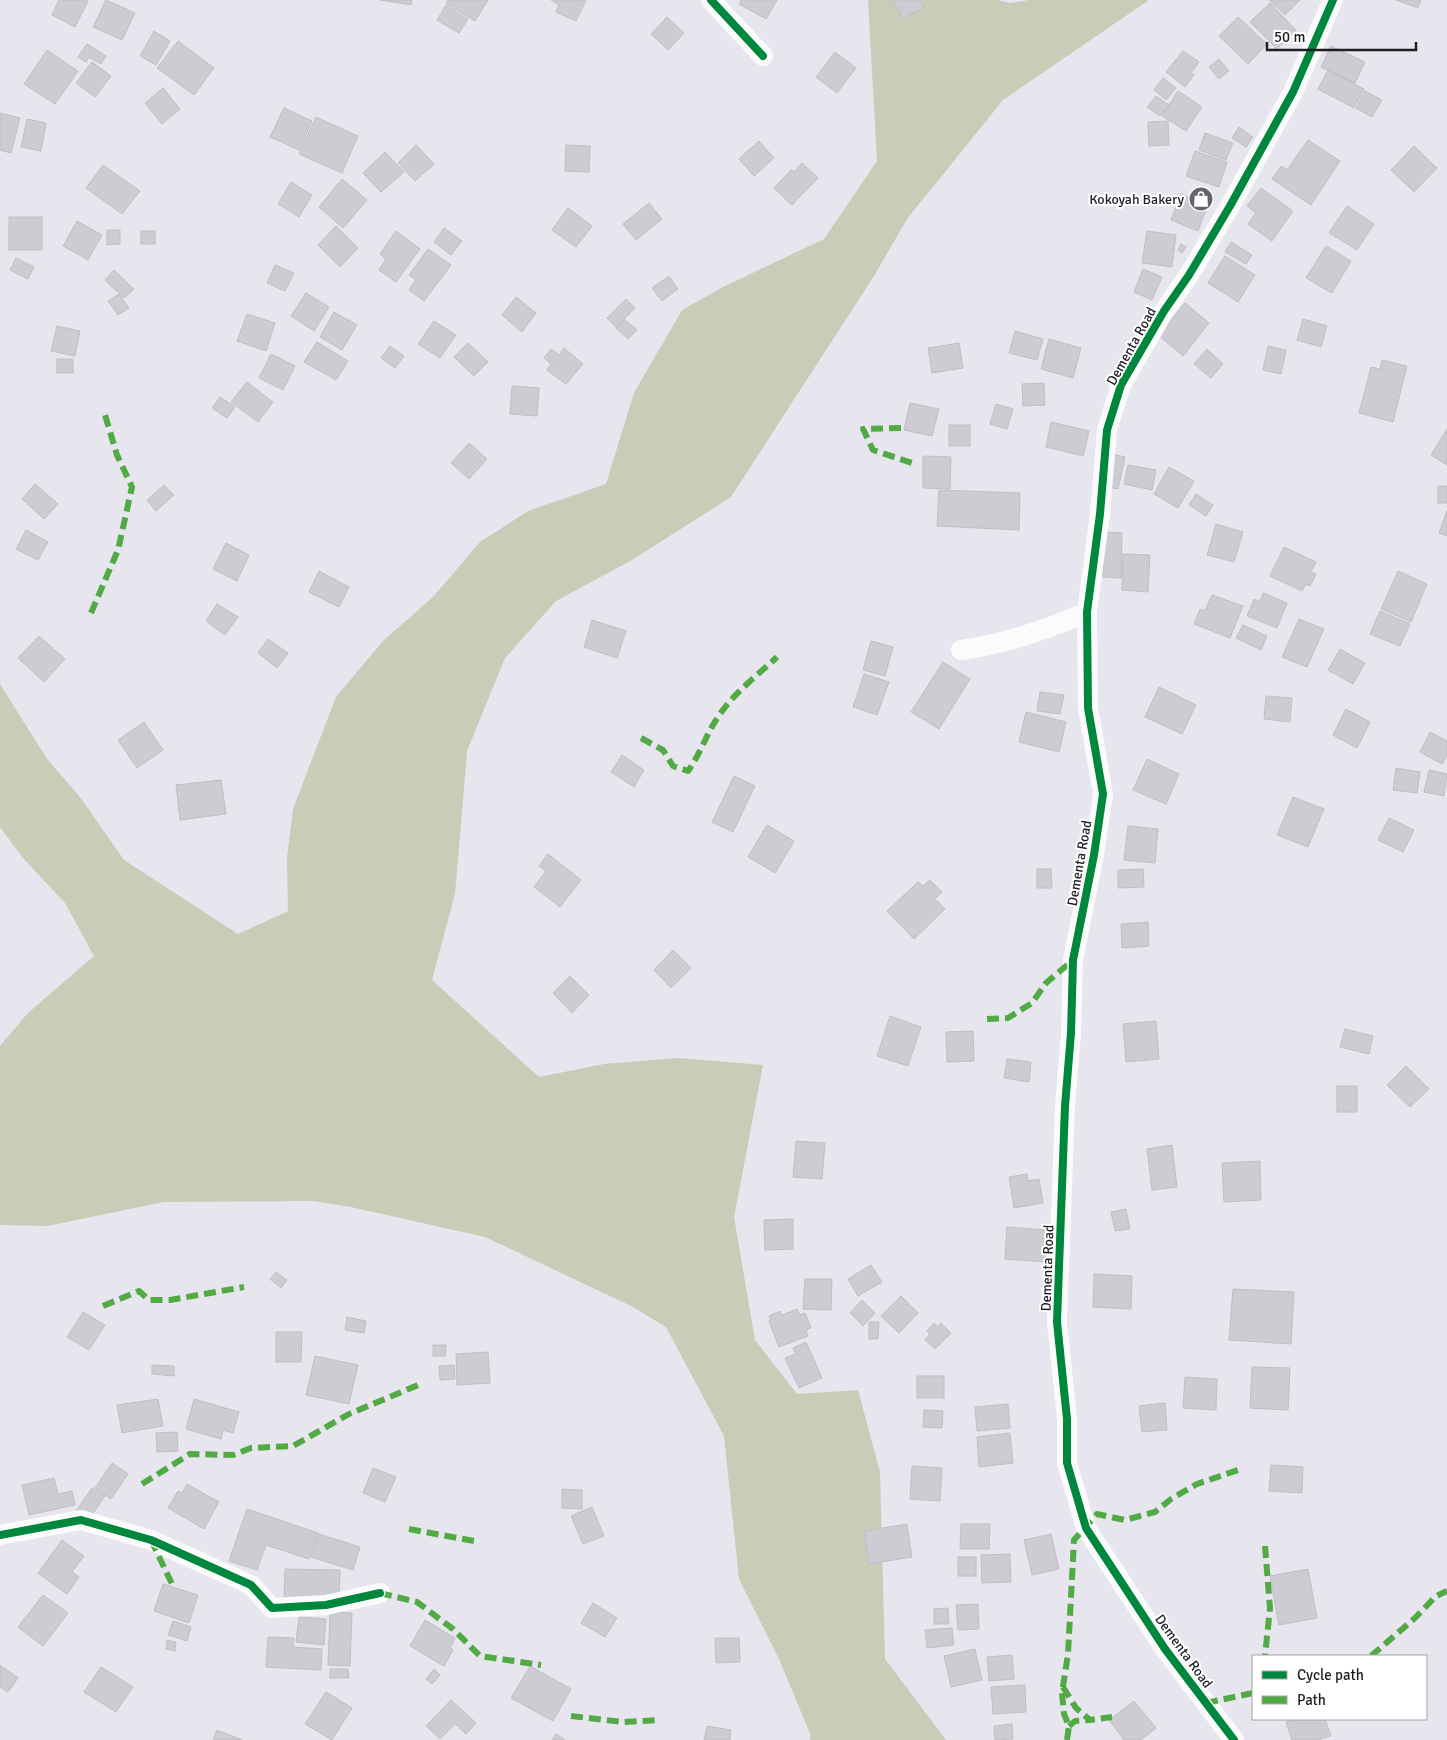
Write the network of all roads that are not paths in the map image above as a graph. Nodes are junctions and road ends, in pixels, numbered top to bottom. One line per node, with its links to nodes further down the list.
1 (711, 0): 3 (street)
2 (1333, 0): 4 (street, Dementa Road)
3 (763, 56)
4 (1086, 612): 5 (street); 8 (street, Dementa Road)
5 (961, 650)
6 (0, 1535): 7 (street)
7 (380, 1593)
8 (1234, 1740)

